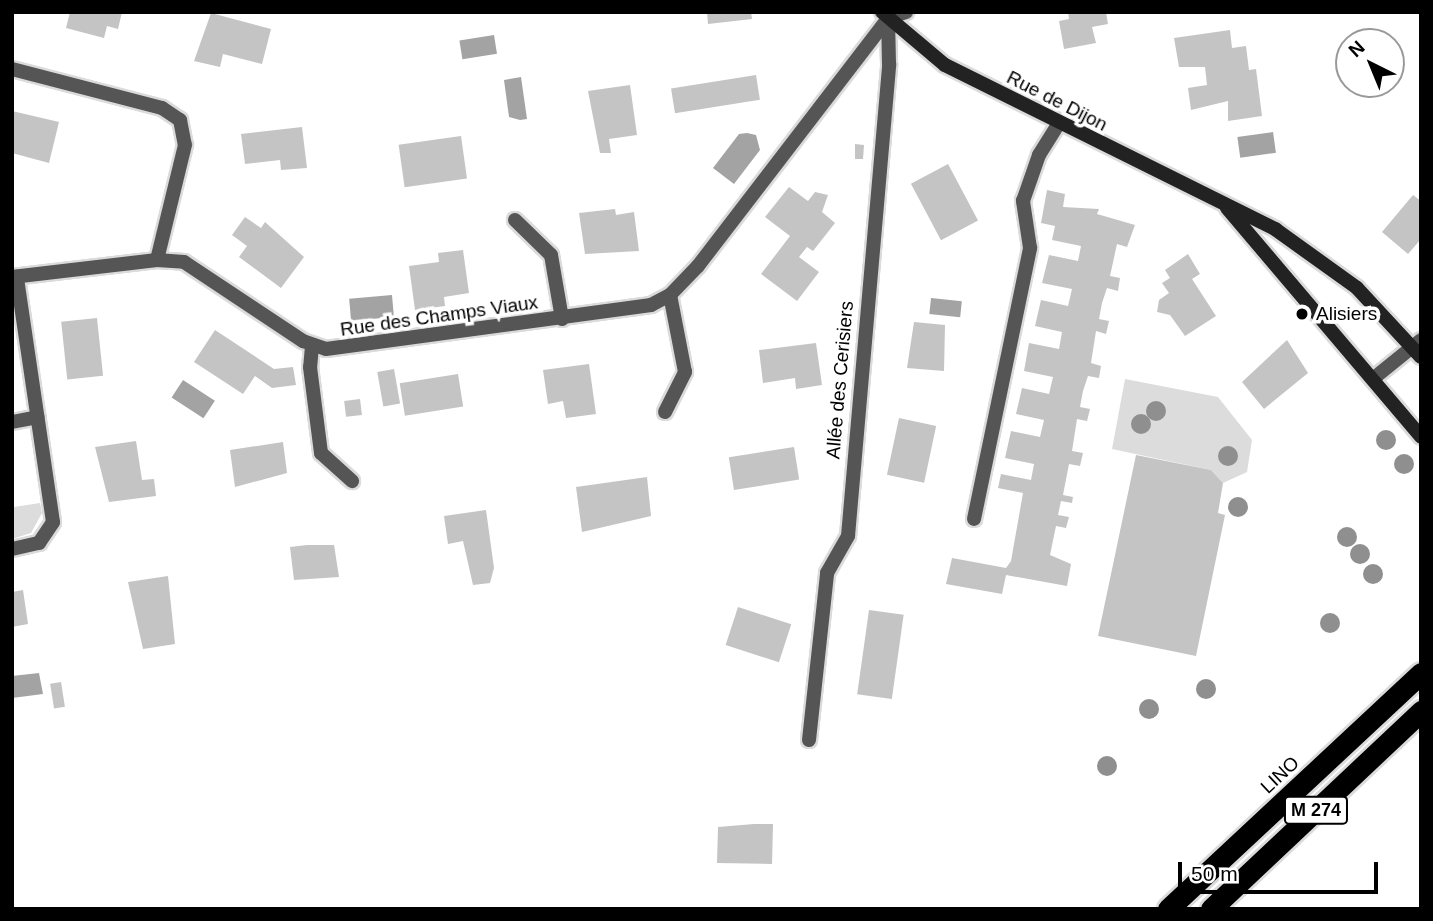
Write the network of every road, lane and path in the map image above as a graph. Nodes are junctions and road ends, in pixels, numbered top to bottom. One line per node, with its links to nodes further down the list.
1 (906, 12): 2 (street)
2 (885, 15): 4 (street, Rue de Dijon); 9 (street, Rue des Champs Viaux); 23 (street, Allée des Cerisiers)
3 (12, 69): 7 (street)
4 (1058, 124): 5 (street, Rue de Dijon); 19 (street)
5 (1227, 207): 12 (street, Rue de Dijon); 13 (street, Rue de Dijon)
6 (515, 220): 10 (street, Rue des Champs Viaux)
7 (157, 260): 8 (street, Rue des Champs Viaux); 11 (street, Rue des Champs Viaux)
8 (15, 277): 15 (street)
9 (670, 295): 10 (street, Rue des Champs Viaux); 14 (street)
10 (562, 319): 11 (street, Rue des Champs Viaux)
11 (312, 346): 18 (street)
12 (1418, 348): 13 (street)
13 (1374, 378): 17 (street, Rue de Dijon)
14 (665, 412)
15 (38, 417): 16 (street); 20 (street)
16 (12, 422)
17 (1421, 436)
18 (352, 481)
19 (974, 519)
20 (12, 549)
21 (1421, 673): 24 (highway, LINO / M 274)
22 (1421, 711): 25 (highway, M 274)
23 (809, 740)
24 (1168, 909)
25 (1211, 909)

